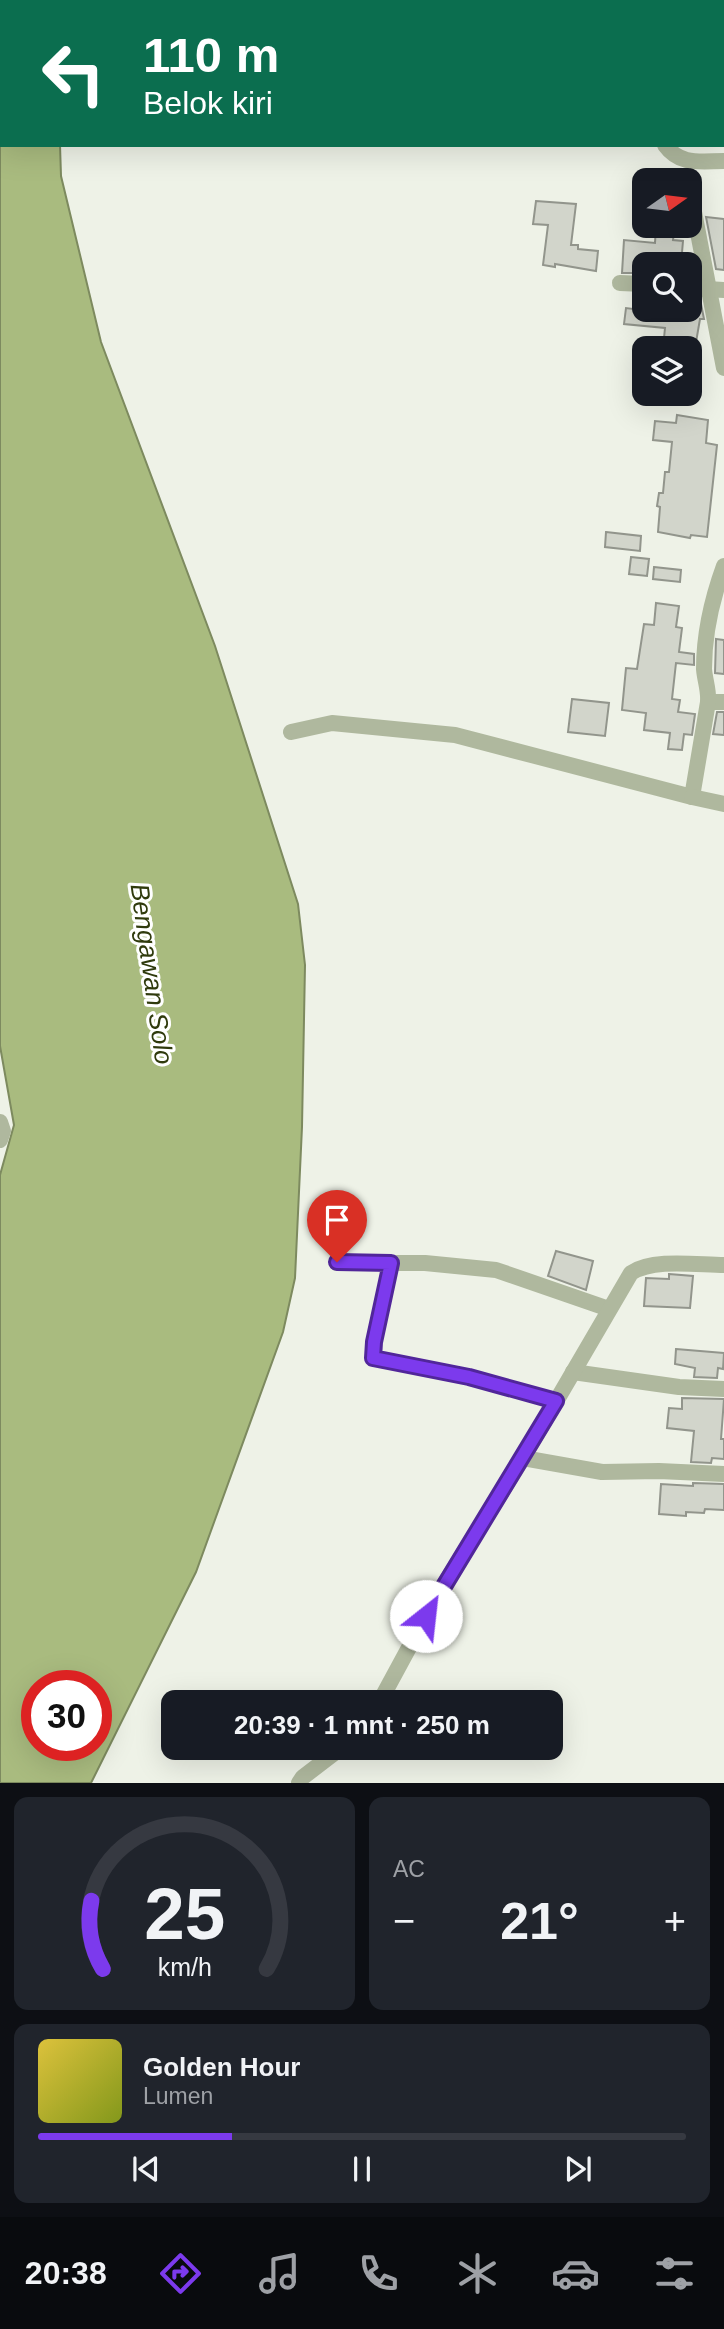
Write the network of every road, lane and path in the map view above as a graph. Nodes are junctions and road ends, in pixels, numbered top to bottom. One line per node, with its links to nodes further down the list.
1 (667, 147): 3 (street)
2 (724, 161): 3 (street)
3 (684, 162): 4 (street)
4 (685, 168)
5 (702, 237): 8 (street)
6 (620, 283): 7 (street)
7 (632, 284)
8 (716, 290): 9 (street)
9 (724, 369)
10 (724, 566): 11 (street)
11 (716, 702): 13 (street)
12 (291, 732): 13 (street)
13 (692, 797): 14 (street)
14 (724, 804)
15 (0, 1122): 16 (street)
16 (0, 1140)
17 (337, 1262): 18 (street)
18 (391, 1263): 20 (street); 23 (street)
19 (724, 1265): 20 (street)
20 (609, 1310): 21 (street)
21 (573, 1372): 22 (street); 23 (street)
22 (724, 1389)
23 (556, 1401): 24 (street)
24 (523, 1458): 25 (street); 26 (street)
25 (724, 1474)
26 (386, 1690)
27 (325, 1760): 28 (street)
28 (299, 1783)

